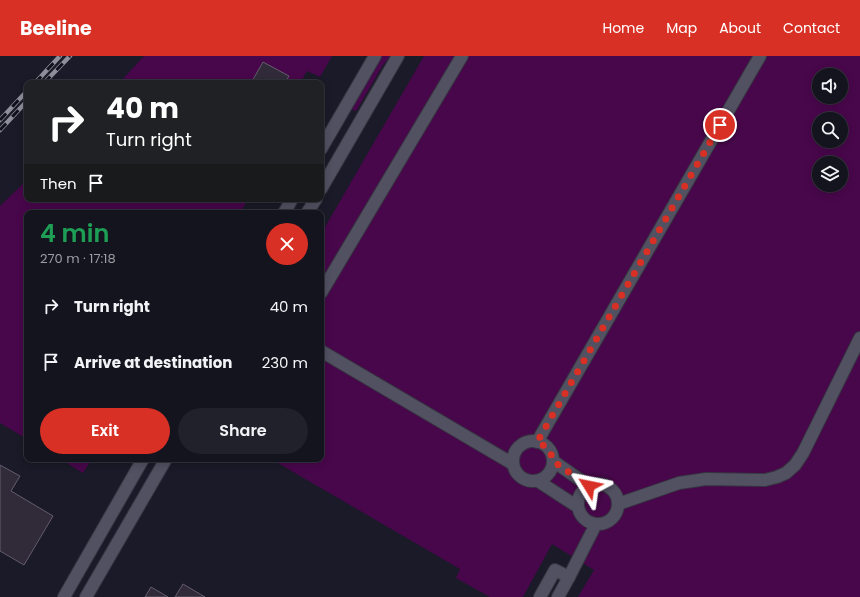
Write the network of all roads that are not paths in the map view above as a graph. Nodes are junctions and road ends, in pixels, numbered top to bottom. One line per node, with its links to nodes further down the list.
1 (375, 56): 5 (street)
2 (398, 56): 6 (street)
3 (462, 56): 7 (street)
4 (760, 56): 10 (street)
5 (324, 144)
6 (324, 184)
7 (324, 288)
8 (860, 338): 17 (street)
9 (324, 353): 14 (street)
10 (537, 442): 11 (street); 14 (street)
11 (553, 461): 15 (street); 16 (street)
12 (141, 462): 21 (street)
13 (164, 462): 22 (street)
14 (513, 464): 15 (street)
15 (538, 481): 18 (street)
16 (589, 486): 17 (street); 18 (street)
17 (618, 504): 19 (street)
18 (578, 507): 19 (street)
19 (596, 524): 20 (street)
20 (569, 577): 23 (street); 24 (street)
21 (64, 597)
22 (86, 597)
23 (540, 597)
24 (558, 597)

